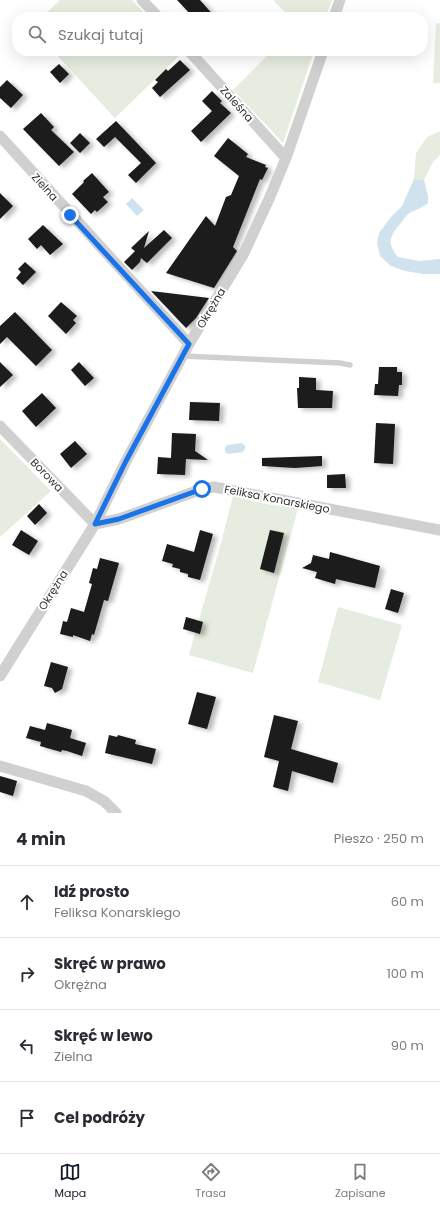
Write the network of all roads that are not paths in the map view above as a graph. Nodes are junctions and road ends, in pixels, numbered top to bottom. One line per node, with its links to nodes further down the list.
1 (142, 0): 3 (street)
2 (340, 0): 4 (street)
3 (153, 12)
4 (336, 12)
5 (194, 56): 8 (street, Zaleśna)
6 (321, 56): 8 (street, Okrężna)
7 (0, 136): 9 (street, Zielna)
8 (286, 158): 9 (street, Okrężna)
9 (189, 344): 10 (street, Okrężna)
10 (183, 356): 11 (lane); 13 (street, Okrężna)
11 (350, 365)
12 (2, 431): 13 (street, Borowa)
13 (95, 524): 14 (street, Feliksa Konarskiego); 15 (street, Okrężna)
14 (440, 530)
15 (0, 676)
16 (0, 766): 17 (street)
17 (116, 813)

